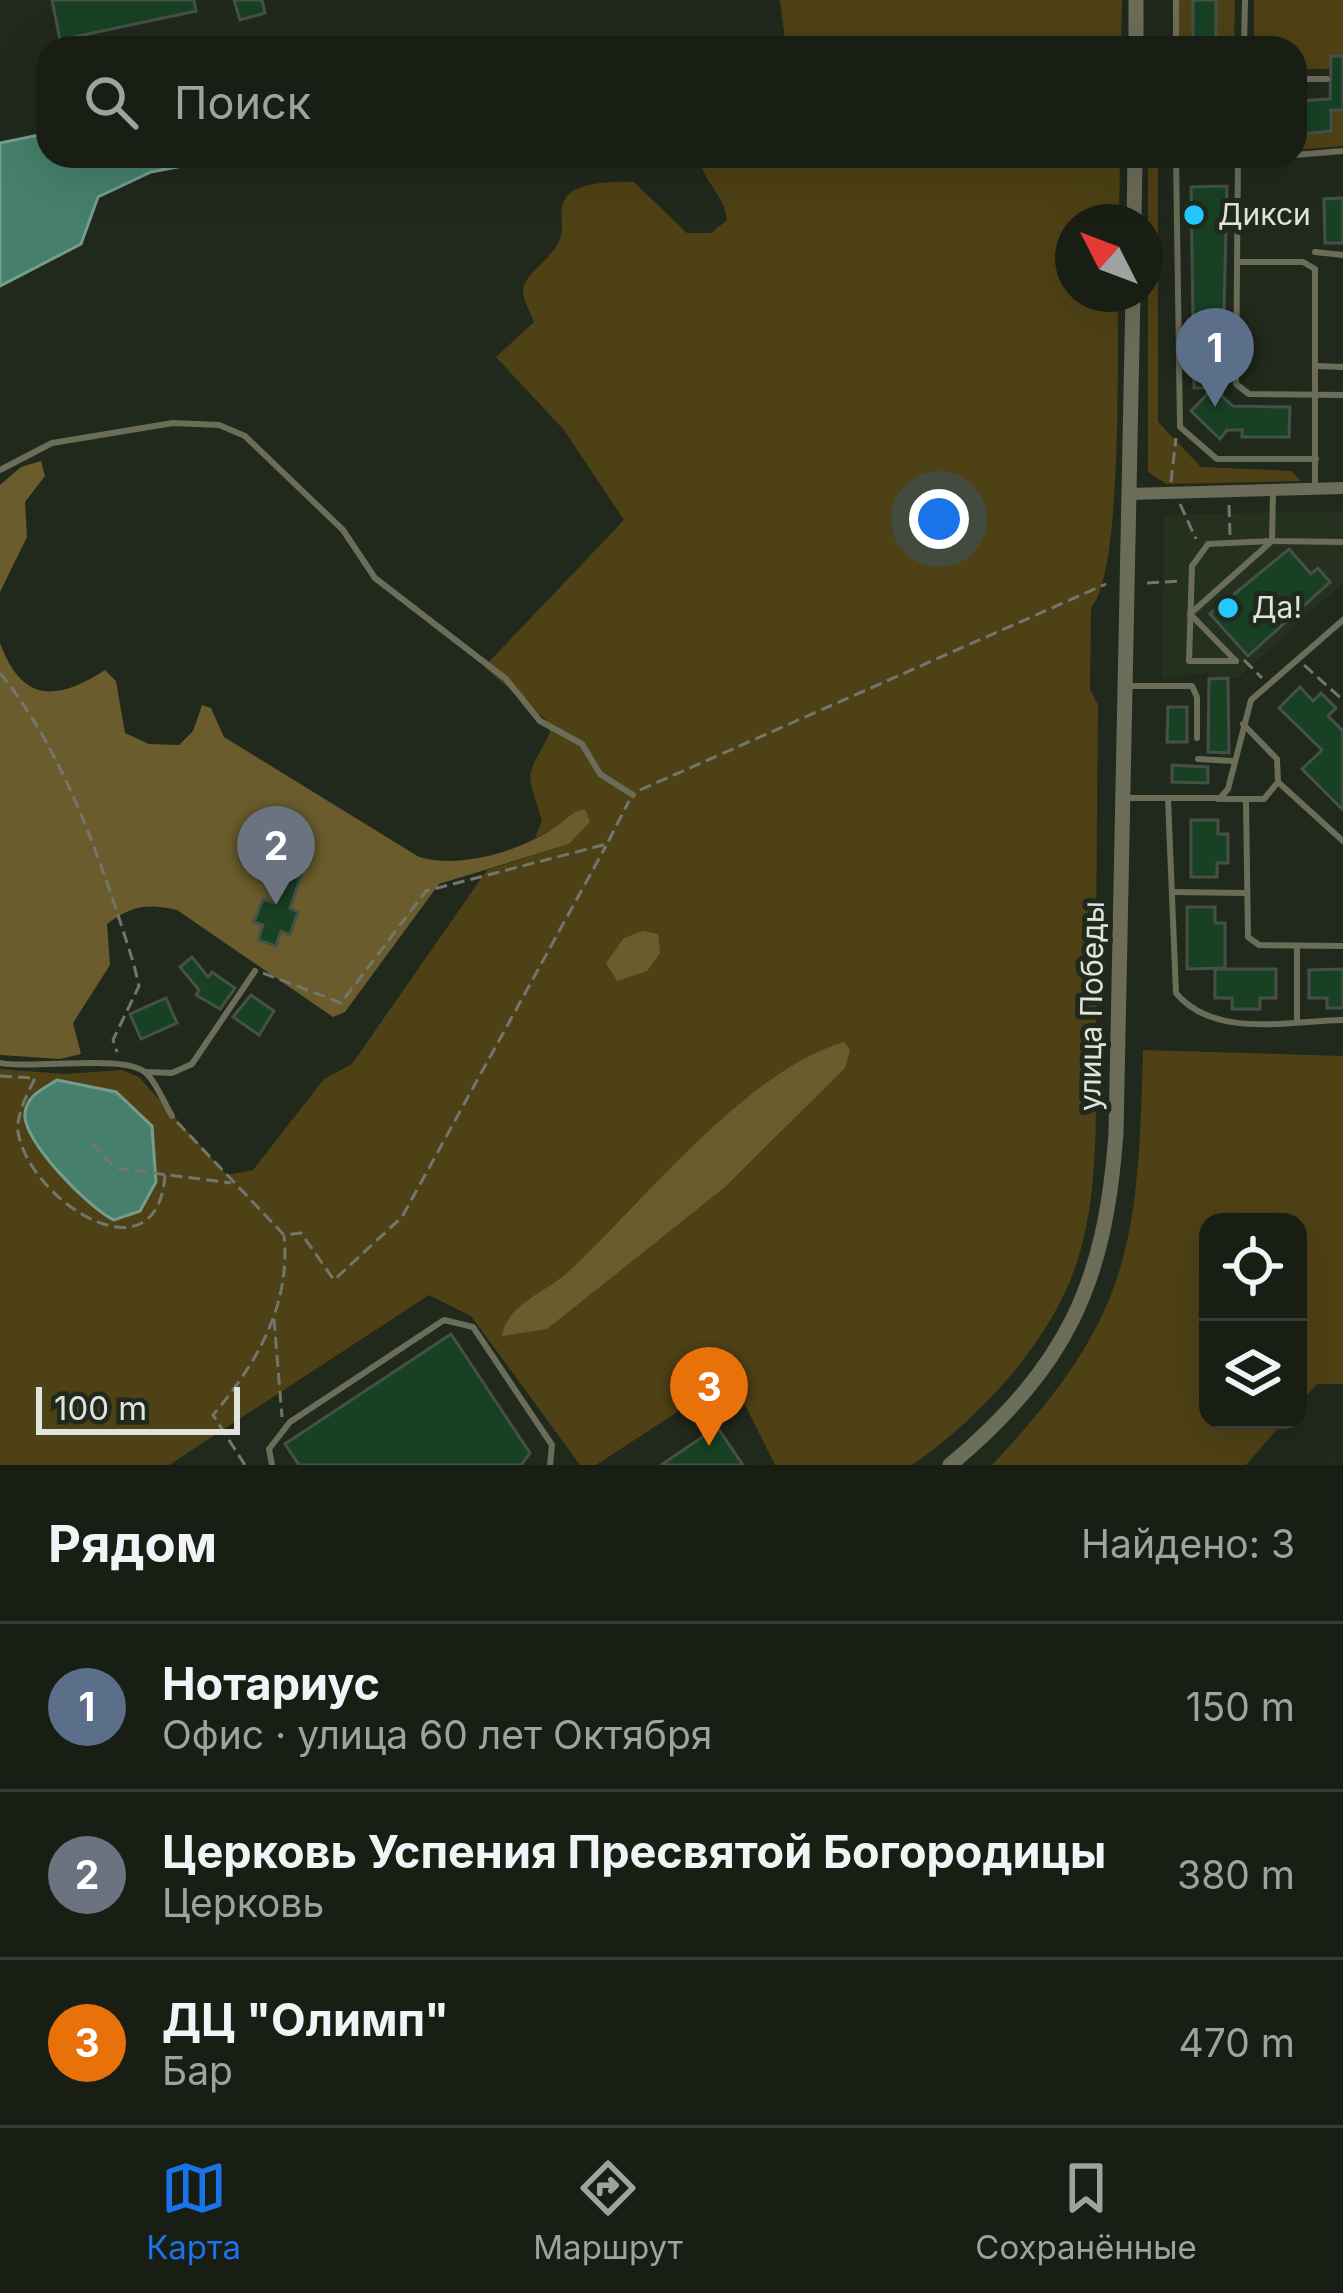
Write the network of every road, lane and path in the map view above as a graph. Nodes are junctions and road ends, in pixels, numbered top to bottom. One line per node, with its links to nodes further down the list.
1 (1136, 0): 4 (street)
2 (1176, 0): 5 (lane)
3 (1245, 0): 6 (lane)
4 (1136, 36)
5 (1176, 36)
6 (1244, 36)
7 (1307, 79): 8 (lane)
8 (1327, 79)
9 (1343, 151): 10 (lane)
10 (1307, 154)
11 (1135, 168): 14 (street)
12 (1176, 168): 23 (lane)
13 (1238, 168): 17 (lane)
14 (1134, 204)
15 (1315, 252): 16 (lane)
16 (1343, 255)
17 (1237, 262): 19 (lane); 21 (lane)
18 (1133, 312): 30 (street, улица Победы)
19 (1316, 367): 20 (lane); 21 (lane)
20 (1343, 367)
21 (1316, 394): 22 (lane); 24 (lane)
22 (1343, 395)
23 (1180, 427): 24 (lane); 26 (path)
24 (1316, 459): 28 (lane)
25 (0, 470): 54 (lane)
26 (1170, 484)
27 (1343, 488): 28 (street)
28 (1316, 490): 29 (street)
29 (1273, 491): 30 (street); 33 (lane)
30 (1130, 494): 47 (street, улица Победы)
31 (1180, 503): 36 (path)
32 (1229, 505): 35 (path)
33 (1272, 541): 34 (lane); 35 (lane); 40 (lane)
34 (1343, 542)
35 (1231, 543): 36 (lane)
36 (1202, 551): 37 (lane)
37 (1191, 581): 38 (path); 40 (lane)
38 (1147, 583)
39 (1106, 584): 54 (path)
40 (1190, 614): 44 (lane); 44 (lane)
41 (1339, 623): 42 (lane); 43 (lane)
42 (1343, 633)
43 (1298, 660): 46 (lane); 48 (path)
44 (1236, 661): 46 (path)
45 (0, 673): 69 (path)
46 (1268, 684): 49 (lane)
47 (1124, 686): 50 (lane); 55 (street, улица Победы)
48 (1343, 700)
49 (1243, 724): 52 (lane); 53 (lane)
50 (1197, 738)
51 (1198, 759): 52 (lane)
52 (1234, 761): 57 (lane)
53 (1278, 782): 58 (lane); 59 (lane)
54 (633, 795): 60 (path)
55 (1122, 798): 56 (lane); 82 (street, улица Победы)
56 (1168, 799): 57 (lane); 61 (lane)
57 (1214, 799): 58 (lane)
58 (1246, 801): 62 (lane)
59 (1343, 841)
60 (607, 844): 65 (path); 76 (path)
61 (1172, 892): 62 (lane); 66 (lane)
62 (1245, 892): 63 (lane)
63 (1298, 946): 64 (lane); 66 (lane)
64 (1343, 946)
65 (255, 971): 70 (lane)
66 (1297, 1021): 67 (lane)
67 (1343, 1021)
68 (0, 1063): 69 (lane)
69 (132, 1063): 70 (lane)
70 (147, 1072): 72 (lane)
71 (0, 1076): 74 (path)
72 (172, 1116): 75 (path)
73 (92, 1143): 74 (path)
74 (165, 1174): 75 (path)
75 (233, 1183): 76 (path)
76 (284, 1234): 77 (path)
77 (274, 1317): 78 (path); 79 (path)
78 (282, 1429): 80 (lane); 81 (lane)
79 (245, 1465)
80 (272, 1465)
81 (550, 1465)
82 (950, 1465)

